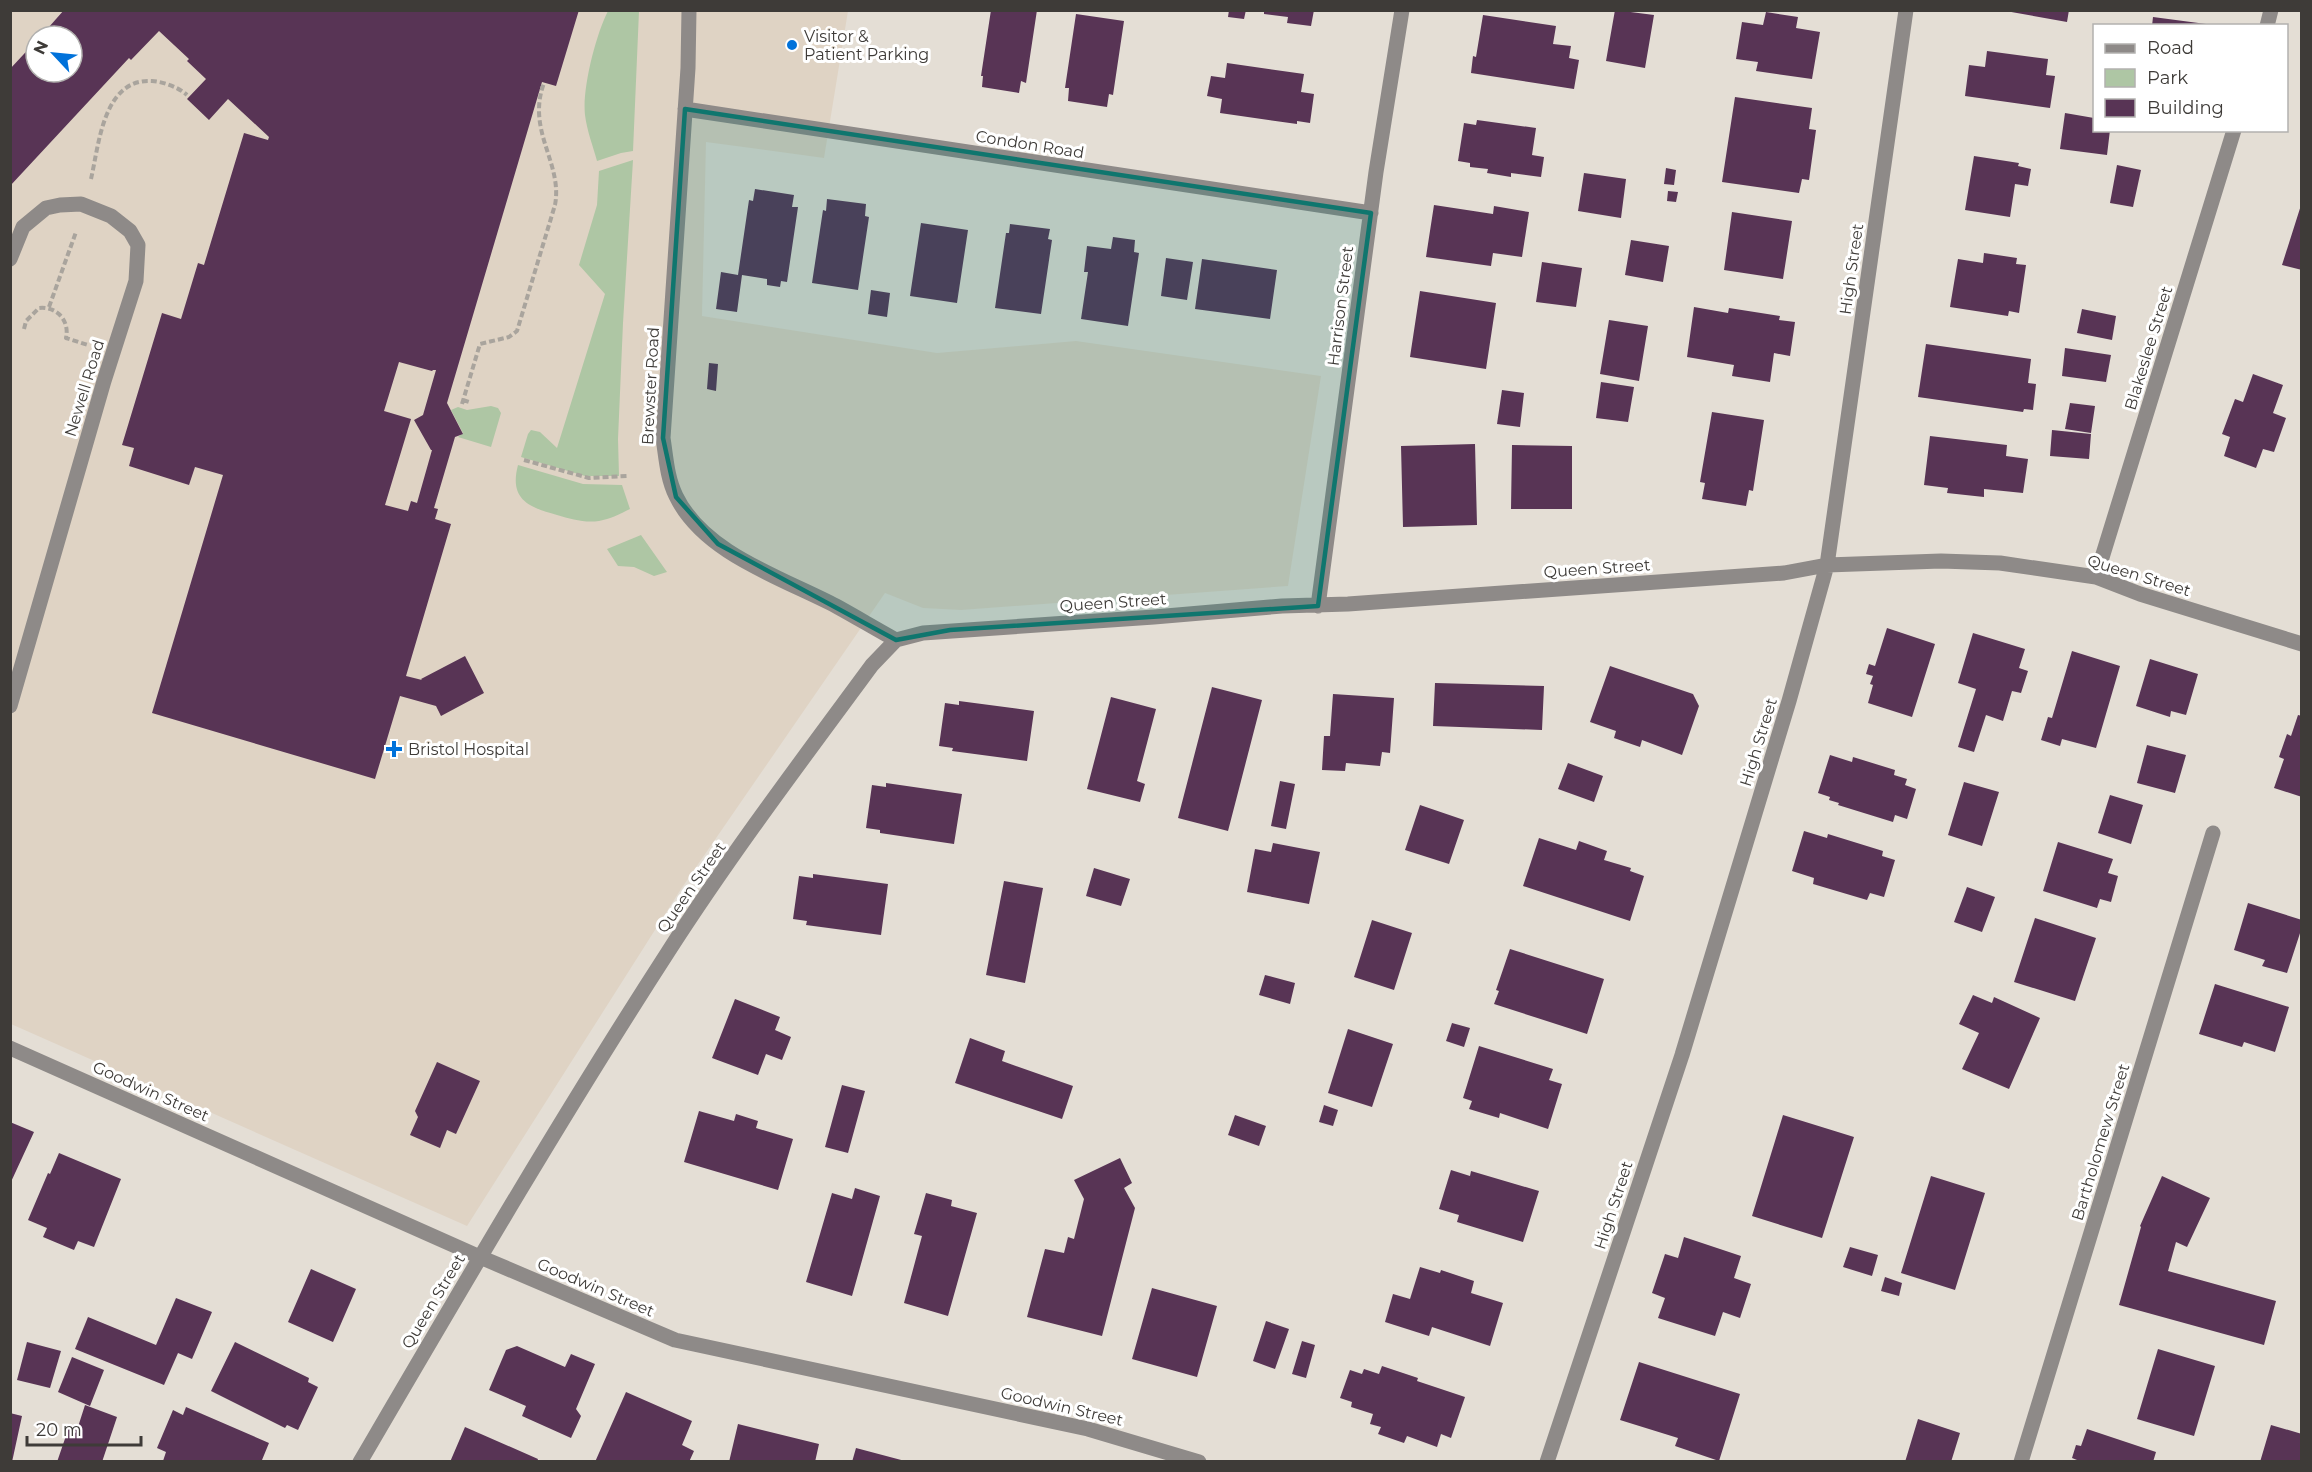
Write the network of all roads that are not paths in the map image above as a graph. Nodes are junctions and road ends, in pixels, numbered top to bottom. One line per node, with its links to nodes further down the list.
1 (689, 10): 4 (street, Brewster Road)
2 (1402, 10): 6 (street, Harrison Street)
3 (1906, 10): 8 (street, High Street)
4 (685, 109): 6 (street, Condon Road); 11 (street, Brewster Road)
5 (2233, 132): 9 (street, Blakeslee Street)
6 (1371, 213): 10 (street, Harrison Street)
7 (10, 259): 13 (street, Newell Road)
8 (1827, 565): 9 (street, Queen Street); 10 (street, Queen Street); 19 (street, High Street)
9 (2096, 577): 12 (street, Queen Street)
10 (1318, 606): 11 (street, Queen Street)
11 (896, 640): 16 (street, Queen Street)
12 (2301, 644)
13 (10, 706)
14 (2213, 833): 20 (street, Bartholomew Street)
15 (10, 1048): 16 (street, Goodwin Street)
16 (480, 1257): 17 (street, Queen Street); 18 (street, Goodwin Street)
17 (360, 1461)
18 (1199, 1461)
19 (1547, 1461)
20 (2020, 1461)

